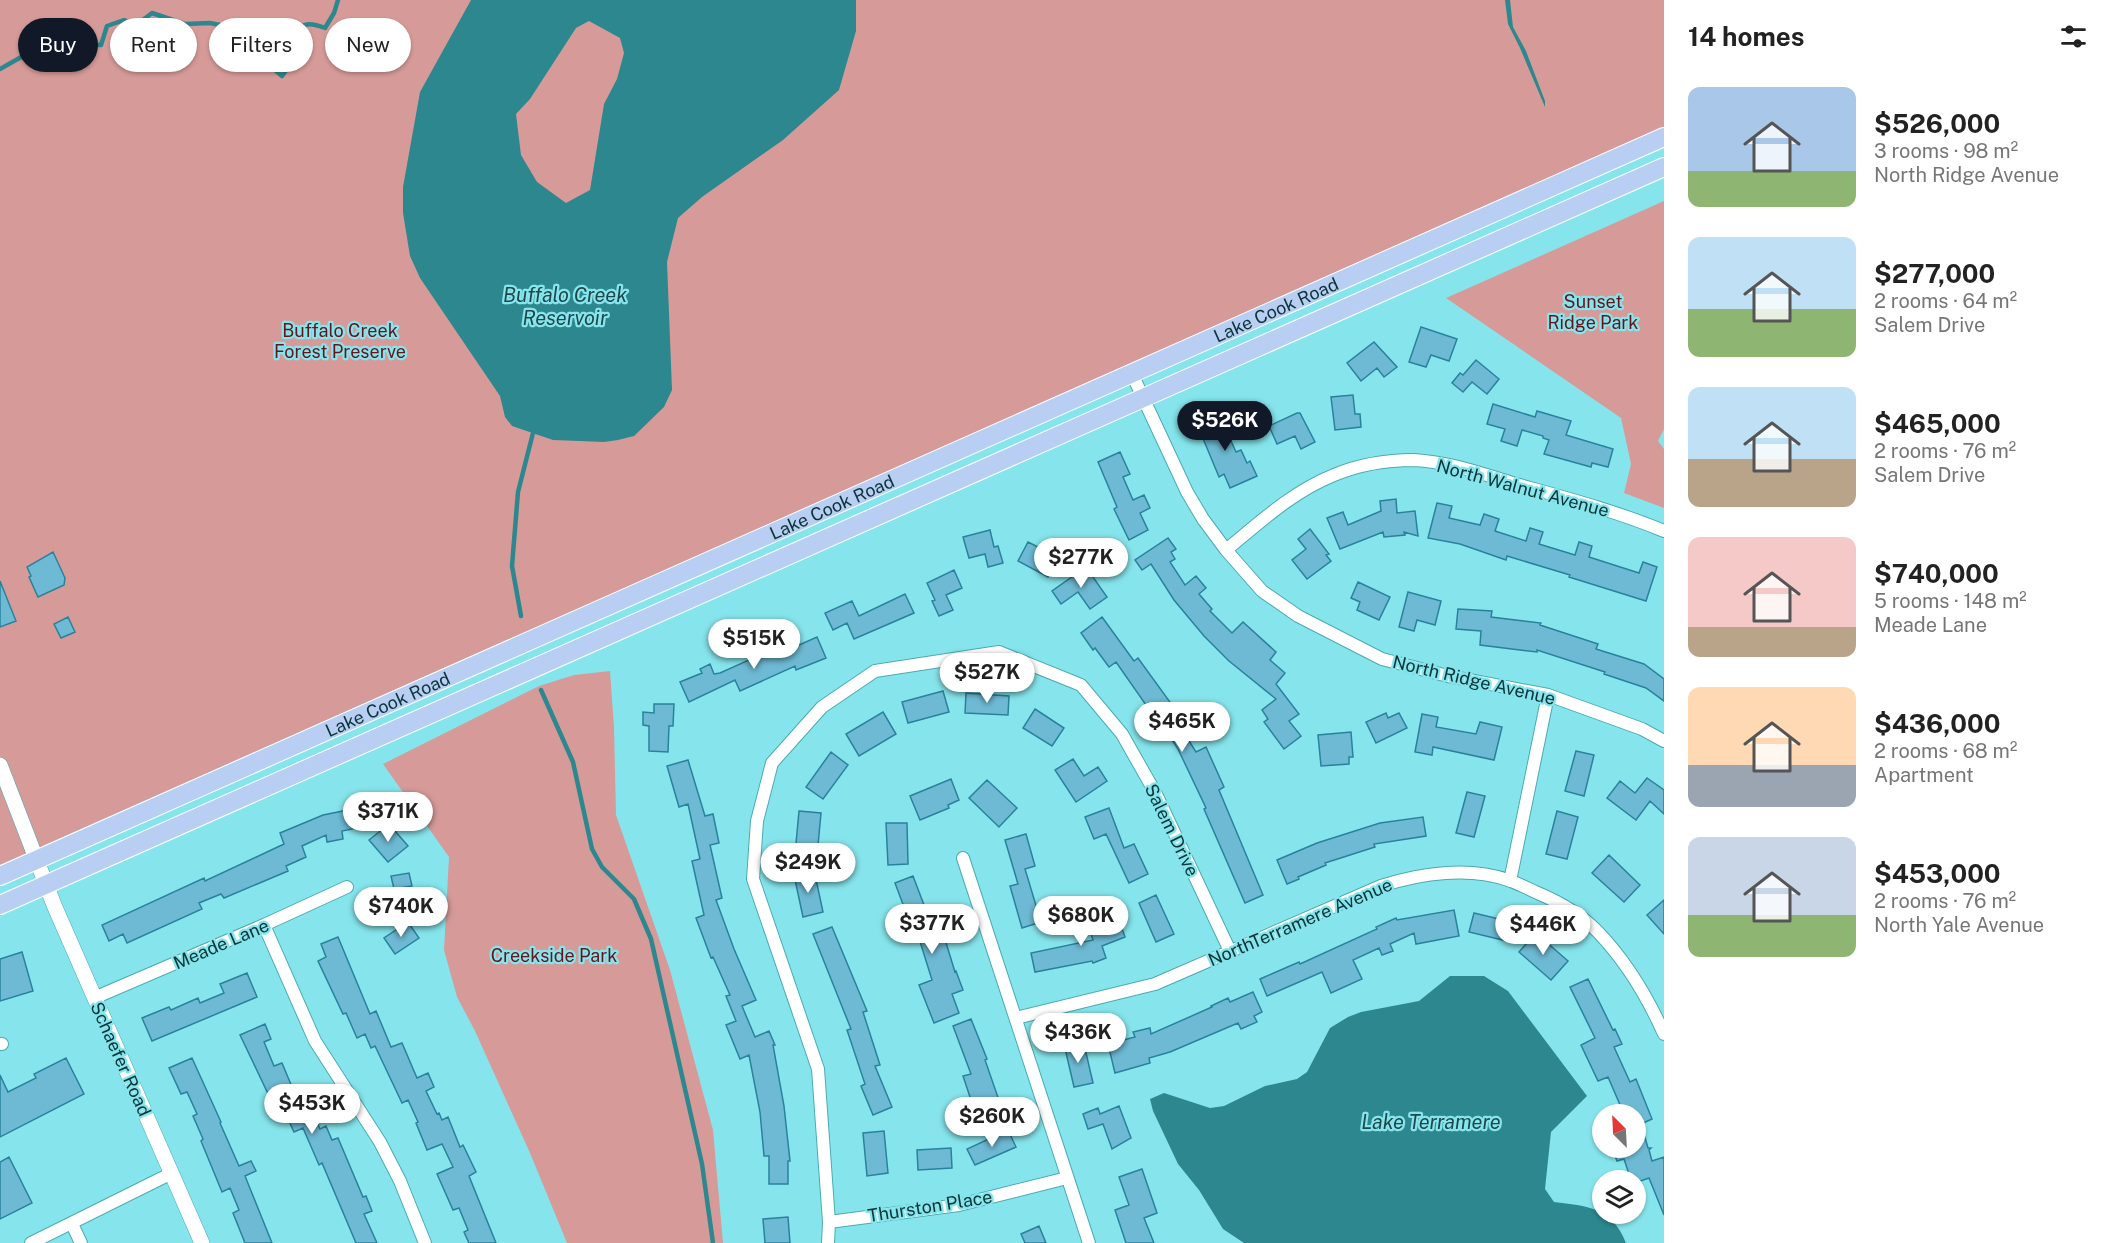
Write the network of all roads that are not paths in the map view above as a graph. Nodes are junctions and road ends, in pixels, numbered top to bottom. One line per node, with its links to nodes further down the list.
1 (1664, 137): 3 (main road, Lake Cook Road)
2 (1664, 166): 4 (main road, Lake Cook Road)
3 (1132, 374): 4 (street, North Ridge Avenue); 11 (main road, Lake Cook Road)
4 (1143, 398): 6 (street, North Ridge Avenue); 11 (main road, Lake Cook Road)
5 (1664, 531): 6 (street, North Walnut Avenue)
6 (1226, 550): 7 (street, North Ridge Avenue)
7 (1548, 694): 8 (street, North Ridge Avenue); 13 (street)
8 (1664, 741)
9 (0, 765): 11 (street, Schaefer Road)
10 (963, 858): 19 (street)
11 (41, 873): 12 (main road, Lake Cook Road); 15 (main road, Lake Cook Road); 18 (street, Schaefer Road)
12 (0, 876)
13 (1510, 881): 17 (street, NorthTerramere Avenue); 20 (street, NorthTerramere Avenue)
14 (347, 887): 16 (street, Meade Lane)
15 (0, 905)
16 (264, 925): 18 (street, Meade Lane); 28 (street)
17 (1230, 951): 19 (street, NorthTerramere Avenue); 23 (street, Salem Drive)
18 (94, 998): 21 (street, Schaefer Road)
19 (1016, 1018): 22 (street)
20 (1664, 1034)
21 (172, 1173): 24 (street); 27 (street, Schaefer Road)
22 (1066, 1178): 23 (street, Thurston Place); 30 (street)
23 (828, 1222): 29 (street)
24 (72, 1224): 25 (street); 26 (street)
25 (31, 1243)
26 (81, 1243)
27 (202, 1243)
28 (424, 1243)
29 (828, 1243)
30 (1089, 1243)

